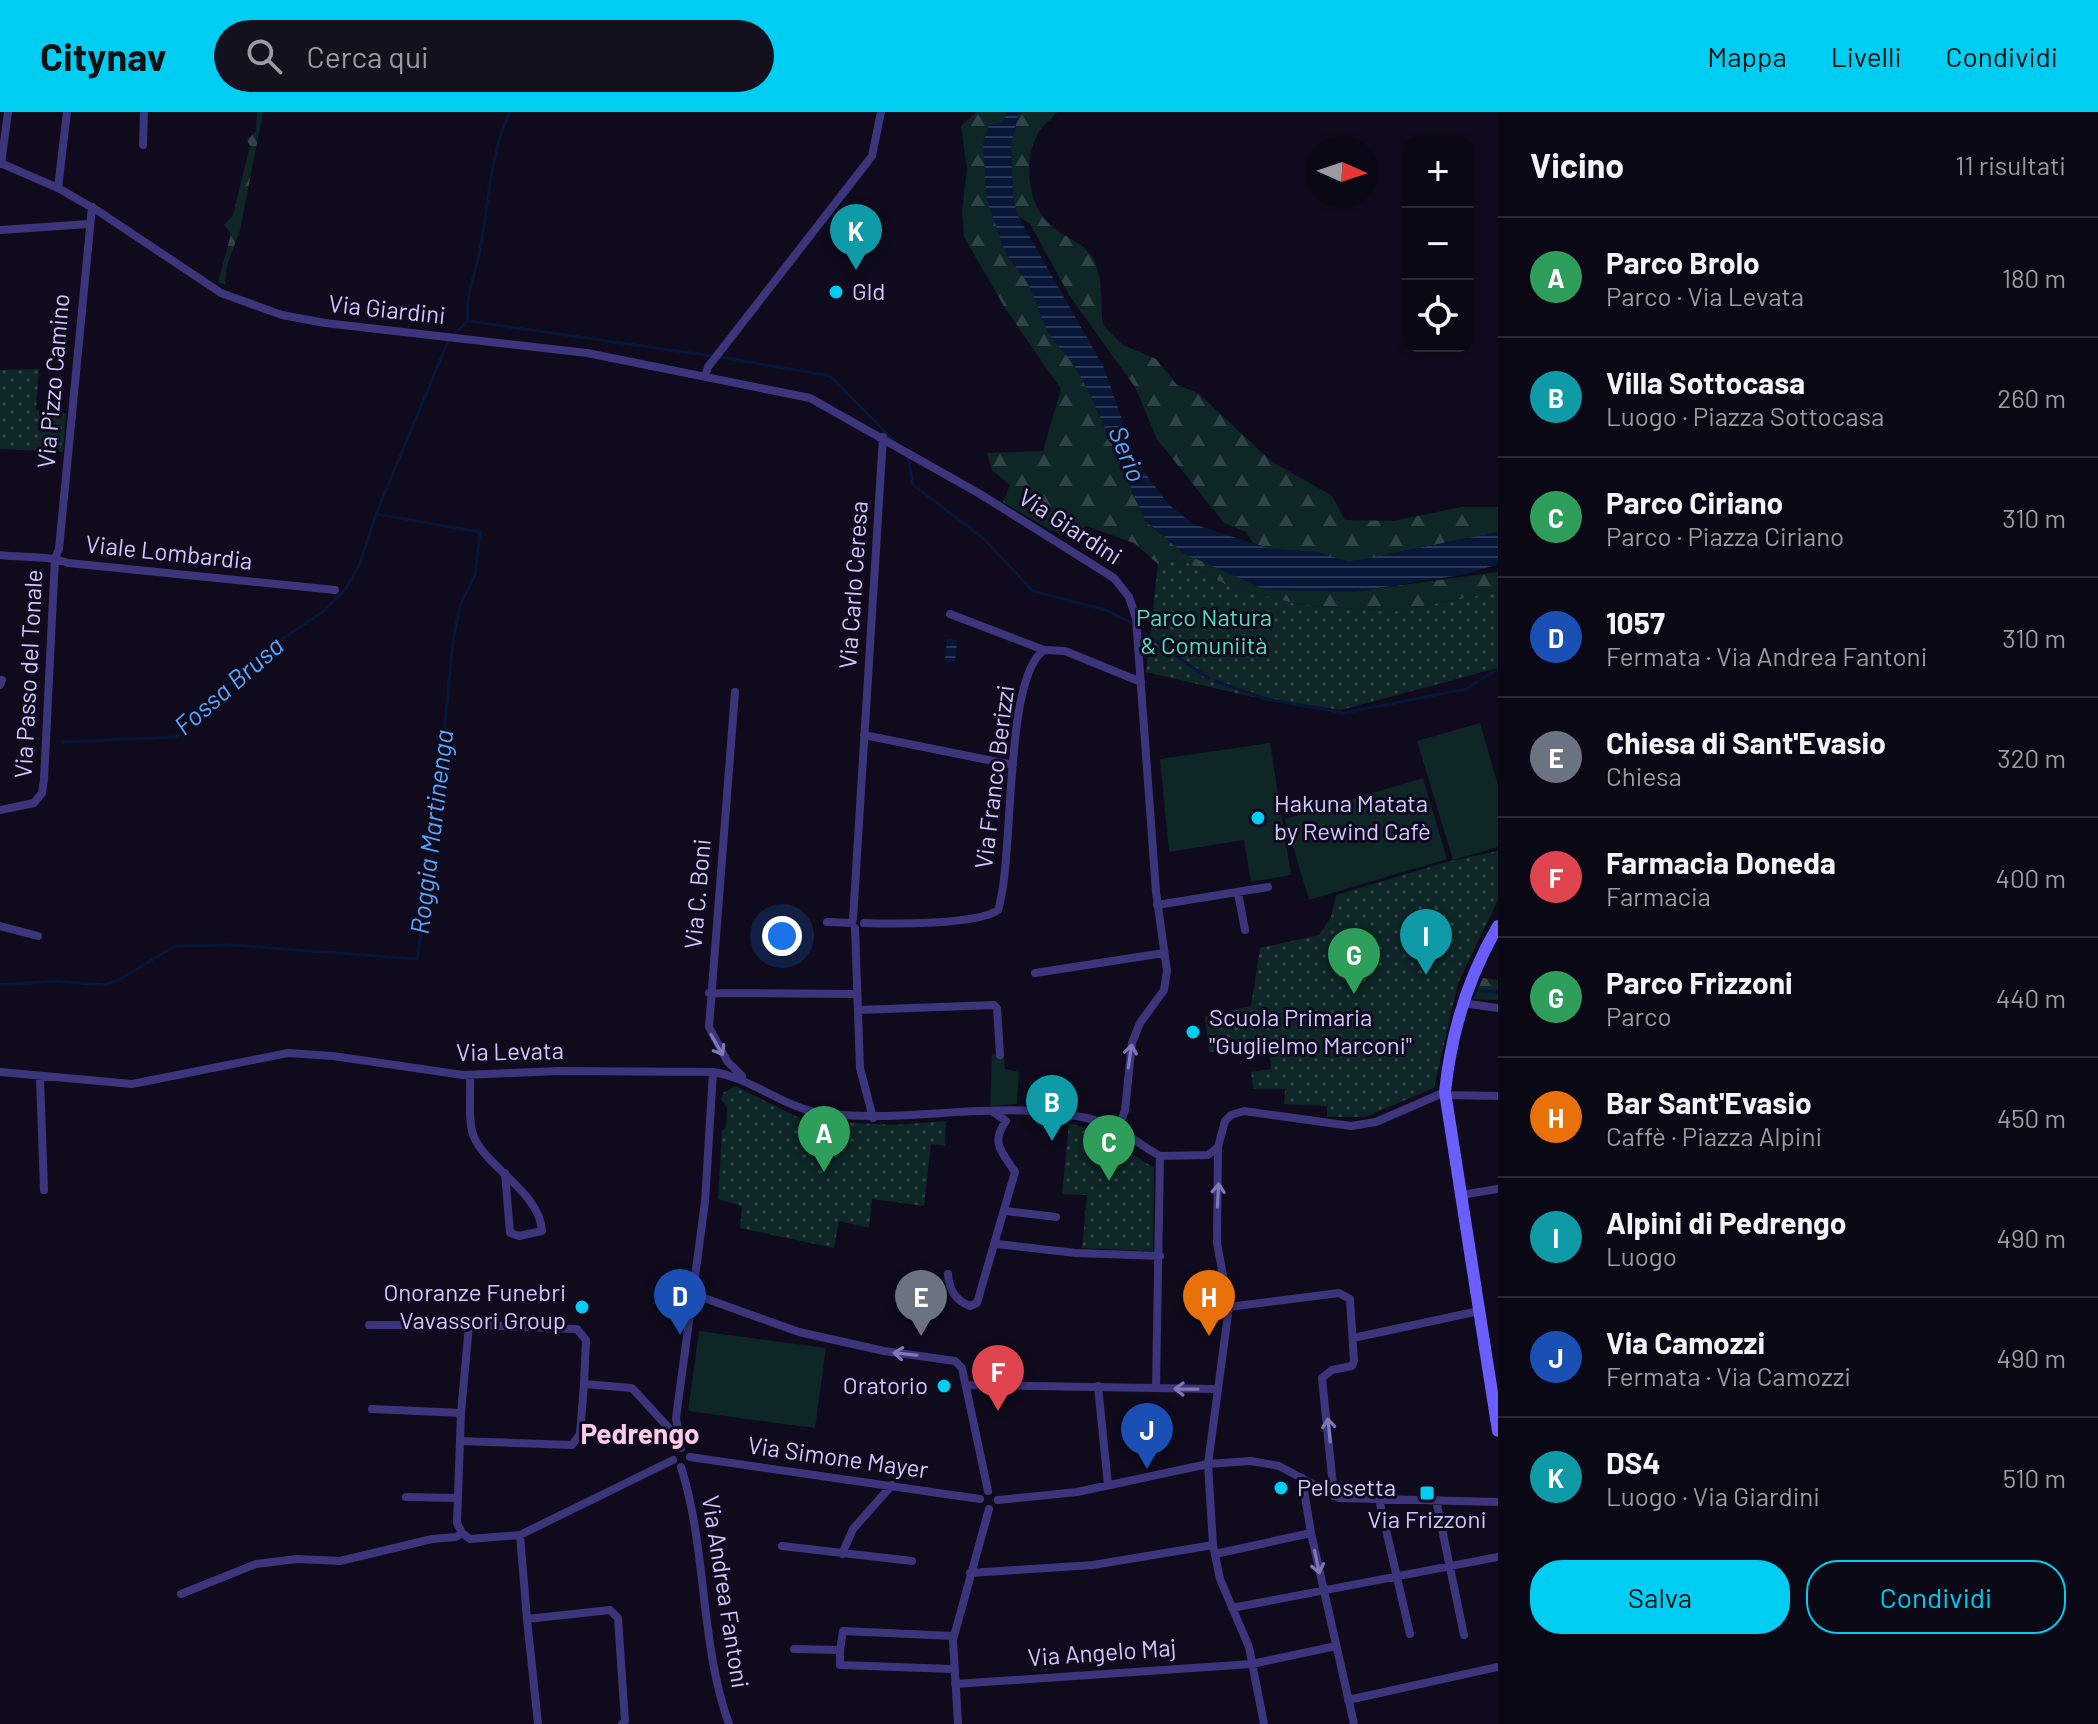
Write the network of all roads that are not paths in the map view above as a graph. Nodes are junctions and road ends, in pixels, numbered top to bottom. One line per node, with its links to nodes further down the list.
1 (8, 112): 6 (street)
2 (67, 112): 7 (street)
3 (144, 112): 5 (street)
4 (881, 112): 11 (street)
5 (143, 145)
6 (1, 164): 7 (street, Via Giardini)
7 (58, 188): 8 (street, Via Giardini)
8 (92, 207): 9 (street, Via Pizzo Camino); 11 (street, Via Giardini)
9 (89, 224): 10 (street); 14 (street, Via Pizzo Camino)
10 (0, 230)
11 (707, 372): 12 (street, Via Giardini)
12 (883, 437): 18 (street, Via Giardini); 20 (street, Via Carlo Ceresa)
13 (0, 555): 14 (street, Viale Lombardia)
14 (55, 558): 15 (street, Viale Lombardia); 22 (street, Via Passo del Tonale)
15 (335, 590)
16 (950, 614): 17 (street)
17 (1044, 650): 18 (street); 21 (street, Via Franco Berizzi)
18 (1141, 682): 25 (street, Via Giardini)
19 (735, 692): 34 (street, Via C. Boni)
20 (864, 735): 21 (street); 27 (street, Via Carlo Ceresa)
21 (1013, 765): 27 (street, Via Franco Berizzi)
22 (0, 810)
23 (1268, 887): 24 (street)
24 (1238, 893): 25 (street); 30 (street)
25 (1157, 905): 32 (street, Via Giardini)
26 (827, 922): 27 (street)
27 (859, 922): 35 (street, Via Carlo Ceresa)
28 (0, 926): 31 (street)
29 (1498, 926): 36 (street)
30 (1245, 930)
31 (38, 936)
32 (1164, 953): 33 (street); 51 (street, Via Giardini, one-way to 32)
33 (1035, 973)
34 (709, 993): 35 (street); 44 (street, Via C. Boni, one-way to 44)
35 (857, 994): 38 (street, Via Carlo Ceresa)
36 (1462, 1003): 37 (street); 45 (street)
37 (1498, 1008)
38 (858, 1010): 39 (street); 49 (street, Via Carlo Ceresa)
39 (1000, 1055)
40 (0, 1072): 43 (street, Via Levata)
41 (713, 1072): 42 (street, Via Levata); 44 (street, Via Levata); 63 (street)
42 (470, 1075): 43 (street, Via Levata); 54 (street)
43 (40, 1077): 56 (street)
44 (753, 1084): 49 (street, Via Levata)
45 (1445, 1093): 46 (street); 52 (street); 57 (street)
46 (1498, 1096)
47 (1018, 1110): 48 (street, Via Levata); 50 (street); 51 (street, Via Levata)
48 (991, 1111): 49 (street, Via Levata); 50 (street)
49 (873, 1118)
50 (1006, 1121): 58 (street)
51 (1118, 1130): 53 (street)
52 (1218, 1147): 53 (street); 64 (street, one-way to 52)
53 (1160, 1156): 61 (street)
54 (505, 1173): 54 (street)
55 (1498, 1189): 57 (street)
56 (44, 1190)
57 (1461, 1195): 65 (street)
58 (1006, 1211): 59 (street); 60 (street)
59 (1056, 1217)
60 (997, 1244): 61 (street); 62 (street)
61 (1160, 1256): 72 (street)
62 (948, 1274)
63 (693, 1294): 70 (street, one-way to 63); 78 (street)
64 (1229, 1307): 68 (street); 73 (street)
65 (1479, 1311): 68 (street); 74 (street)
66 (369, 1325): 67 (street)
67 (469, 1325): 69 (street); 76 (street)
68 (1353, 1338): 89 (street, one-way to 68)
69 (584, 1384): 78 (street); 79 (street)
70 (966, 1385): 71 (street); 88 (street)
71 (1098, 1386): 72 (street); 87 (street)
72 (1156, 1388): 73 (street, one-way to 72)
73 (1216, 1389): 83 (street)
74 (1495, 1395): 77 (street)
75 (372, 1409): 76 (street)
76 (461, 1413): 79 (street)
77 (1498, 1431)
78 (678, 1438): 80 (street)
79 (460, 1441): 91 (street)
80 (681, 1448): 81 (street); 82 (street)
81 (690, 1457): 84 (street); 86 (street, Via Simone Mayer)
82 (673, 1460): 84 (street); 100 (street)
83 (1208, 1464): 85 (street); 87 (street); 102 (street)
84 (681, 1467): 126 (street, Via Andrea Fantoni)
85 (1302, 1478): 89 (street); 99 (street)
86 (892, 1485): 92 (street, Via Simone Mayer); 103 (street)
87 (1108, 1485): 94 (street)
88 (988, 1491): 92 (street); 94 (street)
89 (1334, 1496): 93 (street)
90 (406, 1497): 91 (street)
91 (458, 1498): 98 (street)
92 (980, 1499): 97 (street)
93 (1379, 1499): 95 (street); 108 (street)
94 (998, 1500): 97 (street)
95 (1436, 1500): 96 (street); 106 (street)
96 (1498, 1502)
97 (989, 1509): 107 (street)
98 (462, 1533): 100 (street); 110 (street)
99 (1311, 1533): 102 (street); 109 (street, one-way to 109)
100 (520, 1535): 112 (street)
101 (782, 1546): 103 (street)
102 (1214, 1549): 107 (street); 111 (street)
103 (842, 1554): 105 (street)
104 (1498, 1557): 106 (street)
105 (912, 1561)
106 (1450, 1567): 108 (street); 114 (street)
107 (970, 1573): 115 (street)
108 (1398, 1578): 109 (street); 113 (street)
109 (1323, 1591): 111 (street); 116 (street)
110 (181, 1594)
111 (1232, 1608): 119 (street)
112 (527, 1619): 124 (street); 125 (street)
113 (1410, 1634)
114 (1464, 1635)
115 (954, 1636): 118 (street); 121 (street)
116 (1336, 1646): 119 (street, Via Angelo Maj); 123 (street)
117 (794, 1649): 118 (street)
118 (840, 1650): 121 (street)
119 (1252, 1664): 122 (street, Via Angelo Maj); 128 (street)
120 (1498, 1667): 123 (street)
121 (952, 1669): 122 (street)
122 (955, 1684): 127 (street)
123 (1348, 1700): 129 (street)
124 (538, 1724)
125 (622, 1724)
126 (729, 1724)
127 (958, 1724)
128 (1264, 1724)
129 (1354, 1724)

